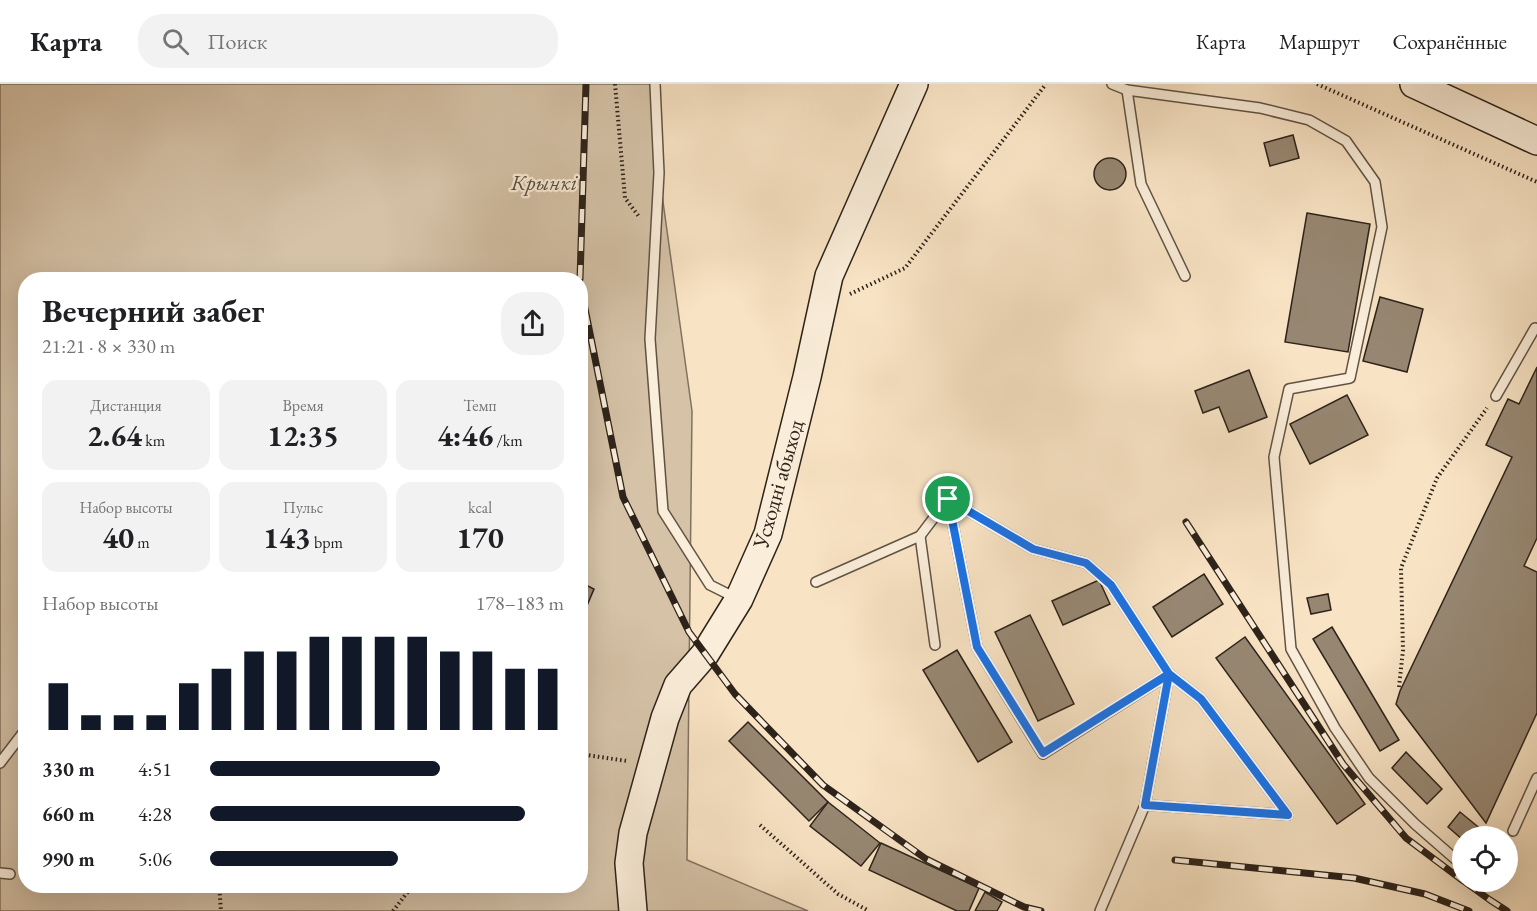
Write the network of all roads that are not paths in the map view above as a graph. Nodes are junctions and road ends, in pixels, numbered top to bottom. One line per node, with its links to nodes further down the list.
1 (656, 84): 13 (lane)
2 (914, 84): 13 (main road, Усходні абыход)
3 (1112, 84): 5 (lane)
4 (1413, 84): 6 (main road)
5 (1127, 90): 7 (lane); 21 (lane)
6 (1537, 141)
7 (1185, 276)
8 (1536, 327): 9 (lane)
9 (1496, 396)
10 (948, 499): 11 (lane); 15 (lane); 15 (lane)
11 (920, 536): 12 (lane); 14 (lane)
12 (816, 582)
13 (739, 600): 22 (main road, Усходні абыход)
14 (935, 645)
15 (1169, 674): 19 (lane); 19 (lane)
16 (18, 739): 17 (lane)
17 (0, 762)
18 (1537, 778): 20 (lane)
19 (1145, 805): 23 (lane)
20 (1515, 826)
21 (1452, 857)
22 (633, 911)
23 (1100, 911)

